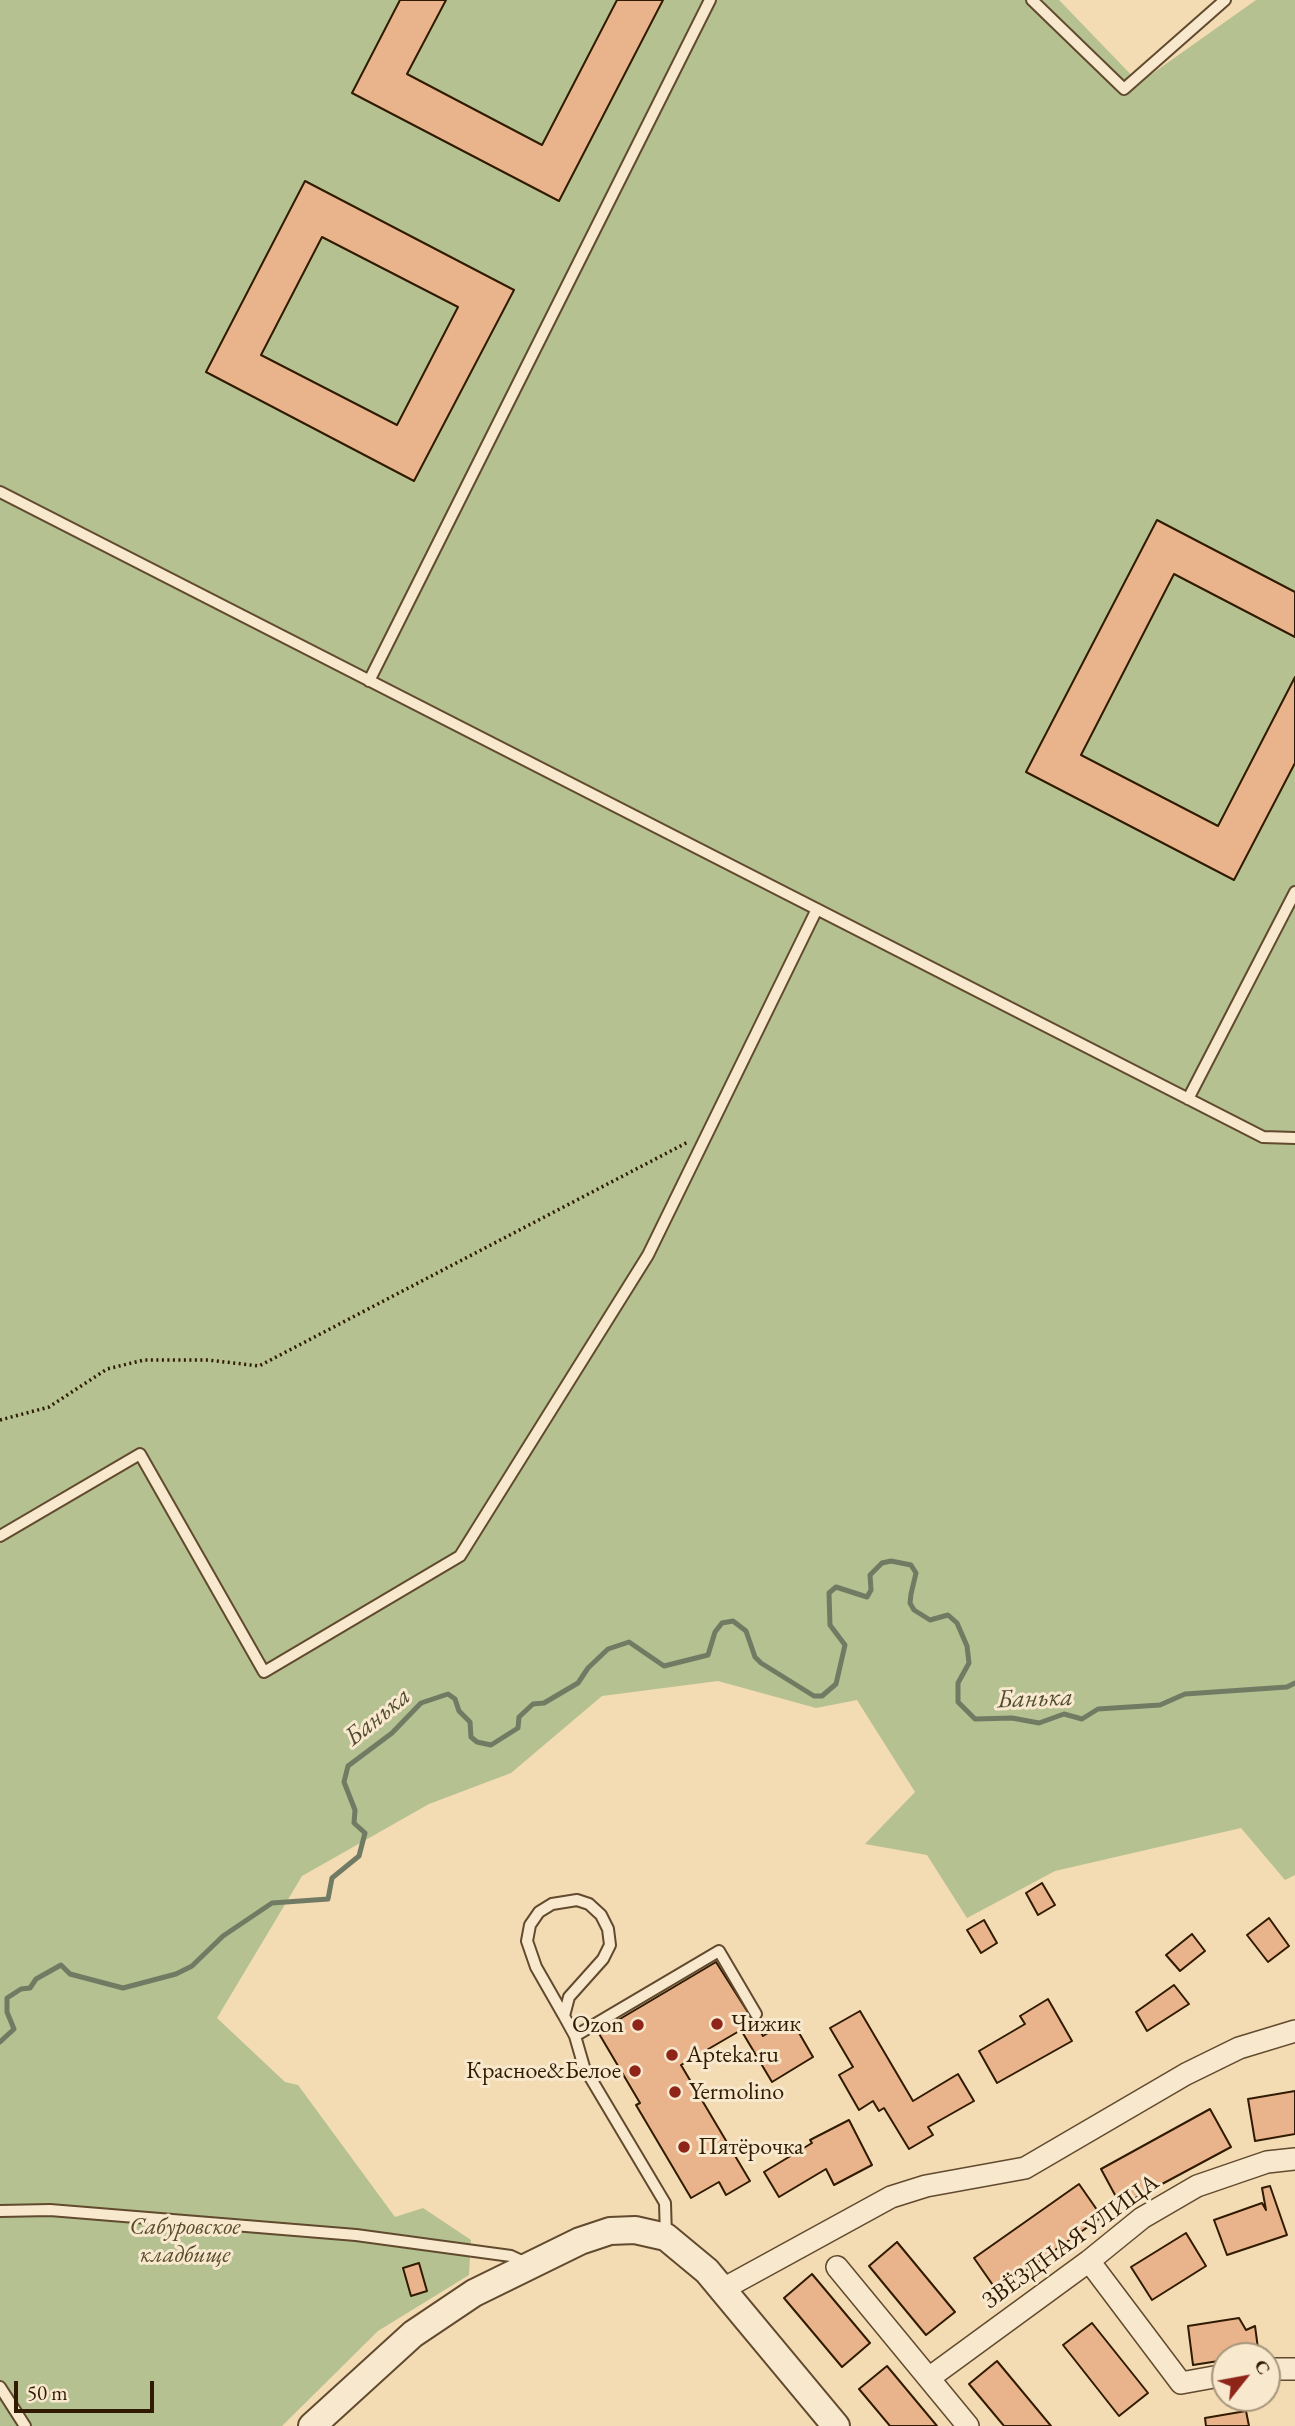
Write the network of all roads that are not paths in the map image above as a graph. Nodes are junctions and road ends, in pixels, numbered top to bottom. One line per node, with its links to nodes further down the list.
1 (710, 0): 5 (lane)
2 (1032, 0): 3 (lane)
3 (1225, 0)
4 (0, 492): 5 (lane)
5 (369, 681): 7 (lane)
6 (1295, 892): 8 (lane)
7 (817, 909): 8 (lane); 10 (lane)
8 (1188, 1099): 9 (lane)
9 (1295, 1138)
10 (0, 1536)
11 (756, 2014): 14 (lane)
12 (564, 2016): 12 (lane); 14 (lane)
13 (1295, 2031): 21 (street)
14 (575, 2036): 17 (lane)
15 (1295, 2159): 18 (street, ЗВЁЗДНАЯ УЛИЦА)
16 (0, 2211): 19 (lane)
17 (666, 2236): 19 (street); 21 (street)
18 (1089, 2261): 22 (street, ЗВЁЗДНАЯ УЛИЦА); 23 (street)
19 (528, 2265): 26 (street)
20 (837, 2267): 22 (street)
21 (723, 2290): 27 (street)
22 (929, 2378): 28 (street)
23 (1211, 2378)
24 (0, 2387): 25 (lane)
25 (25, 2426)
26 (312, 2426)
27 (836, 2426)
28 (968, 2426)

